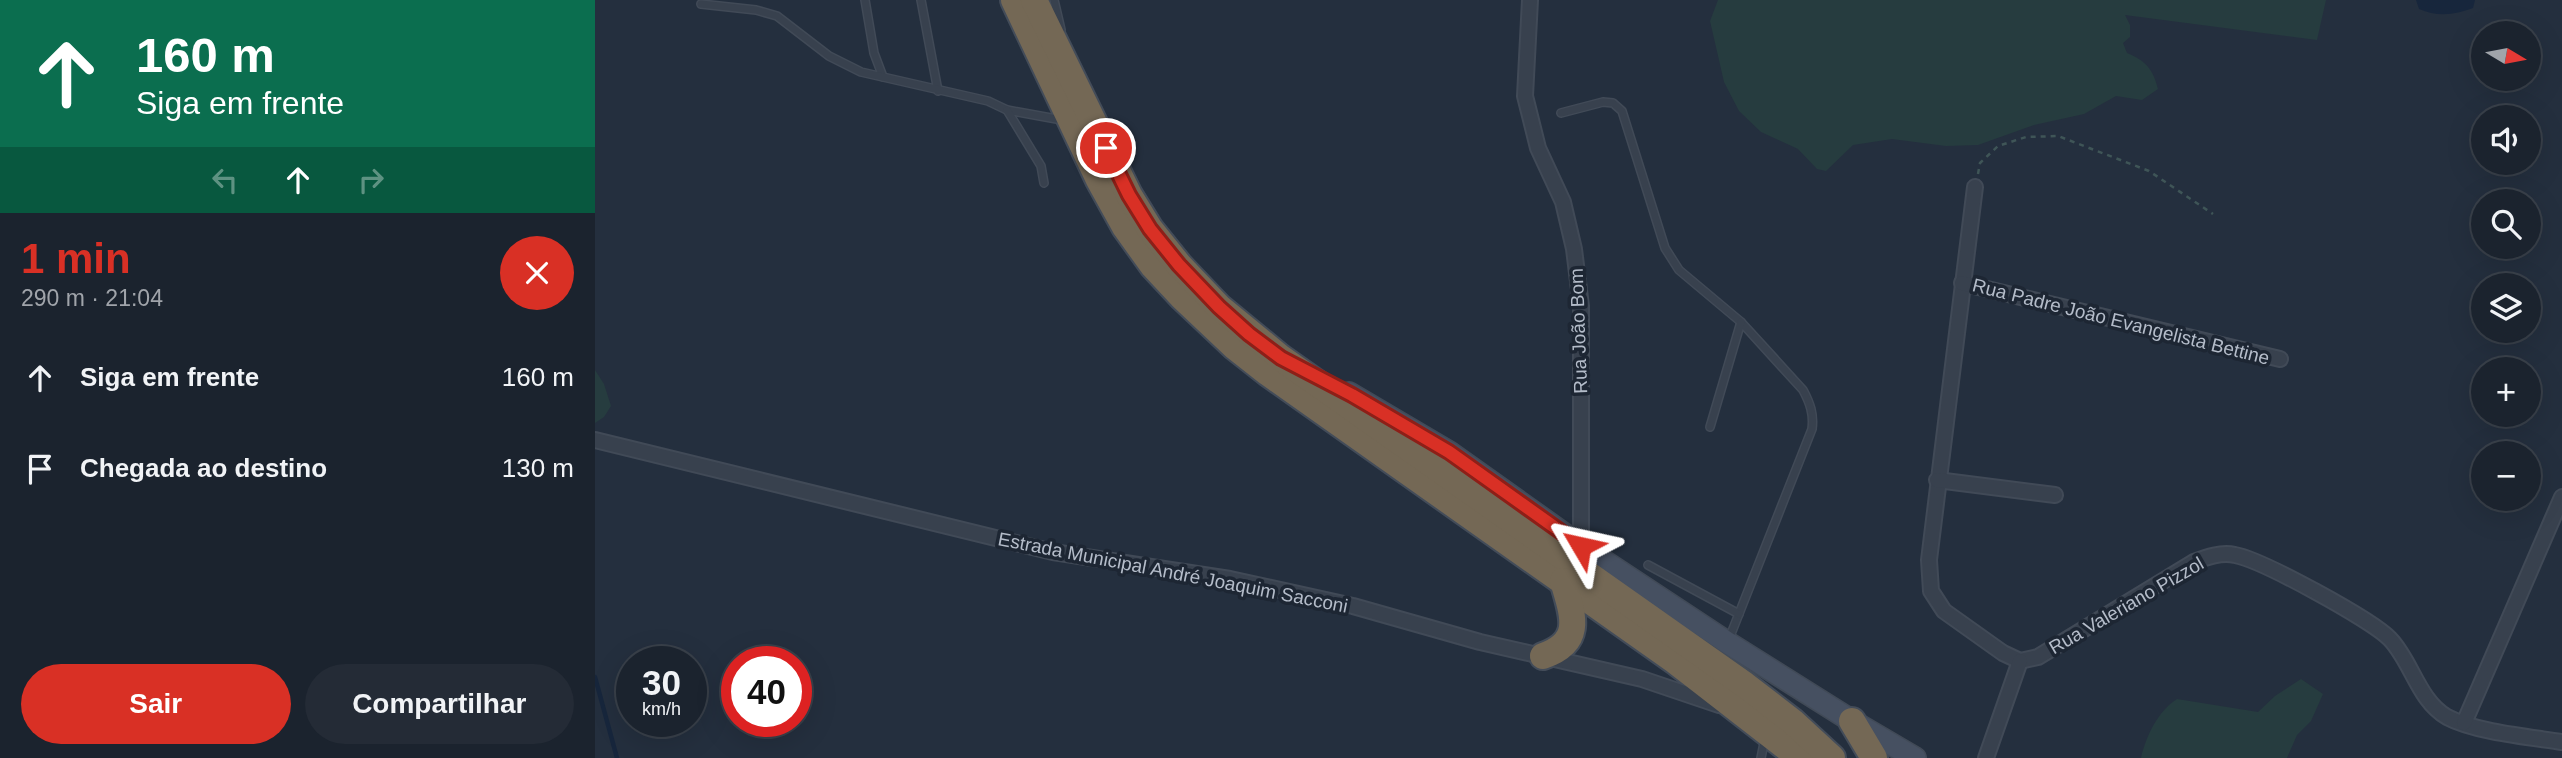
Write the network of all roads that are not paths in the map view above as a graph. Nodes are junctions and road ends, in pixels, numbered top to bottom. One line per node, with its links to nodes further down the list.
1 (866, 0): 8 (lane)
2 (921, 0): 10 (lane)
3 (1014, 0): 13 (highway)
4 (1034, 0): 9 (highway)
5 (1054, 0): 9 (lane)
6 (1530, 0): 25 (street, Rua João Bom)
7 (701, 5): 8 (lane)
8 (883, 77): 10 (lane)
9 (1071, 77): 18 (highway)
10 (938, 90): 11 (lane)
11 (1007, 110): 13 (lane); 14 (lane)
12 (1561, 113): 17 (lane)
13 (1070, 121): 27 (highway)
14 (1044, 183)
15 (1975, 187): 16 (street)
16 (1962, 283): 19 (street, Rua Padre João Evangelista Bettine); 22 (street)
17 (1741, 322): 20 (lane); 28 (lane)
18 (1281, 358): 25 (street); 38 (highway)
19 (2280, 359)
20 (1710, 427)
21 (595, 440): 30 (street, Estrada Municipal André Joaquim Sacconi)
22 (1937, 480): 23 (street); 31 (street)
23 (2055, 495)
24 (2562, 497): 34 (street)
25 (1581, 546): 29 (street)
26 (1648, 565): 28 (lane)
27 (1563, 581): 30 (highway); 33 (highway)
28 (1739, 614): 29 (lane)
29 (1728, 643): 32 (street)
30 (1543, 656): 33 (street, Estrada Municipal André Joaquim Sacconi)
31 (2020, 661): 34 (street, Rua Valeriano Pizzol); 41 (street)
32 (1852, 722): 39 (highway); 40 (street)
33 (1757, 723): 36 (lane); 37 (highway)
34 (2463, 723): 35 (street, Rua Valeriano Pizzol)
35 (2562, 742)
36 (1761, 758)
37 (1800, 758)
38 (1832, 758)
39 (1874, 758)
40 (1915, 758)
41 (1986, 758)

